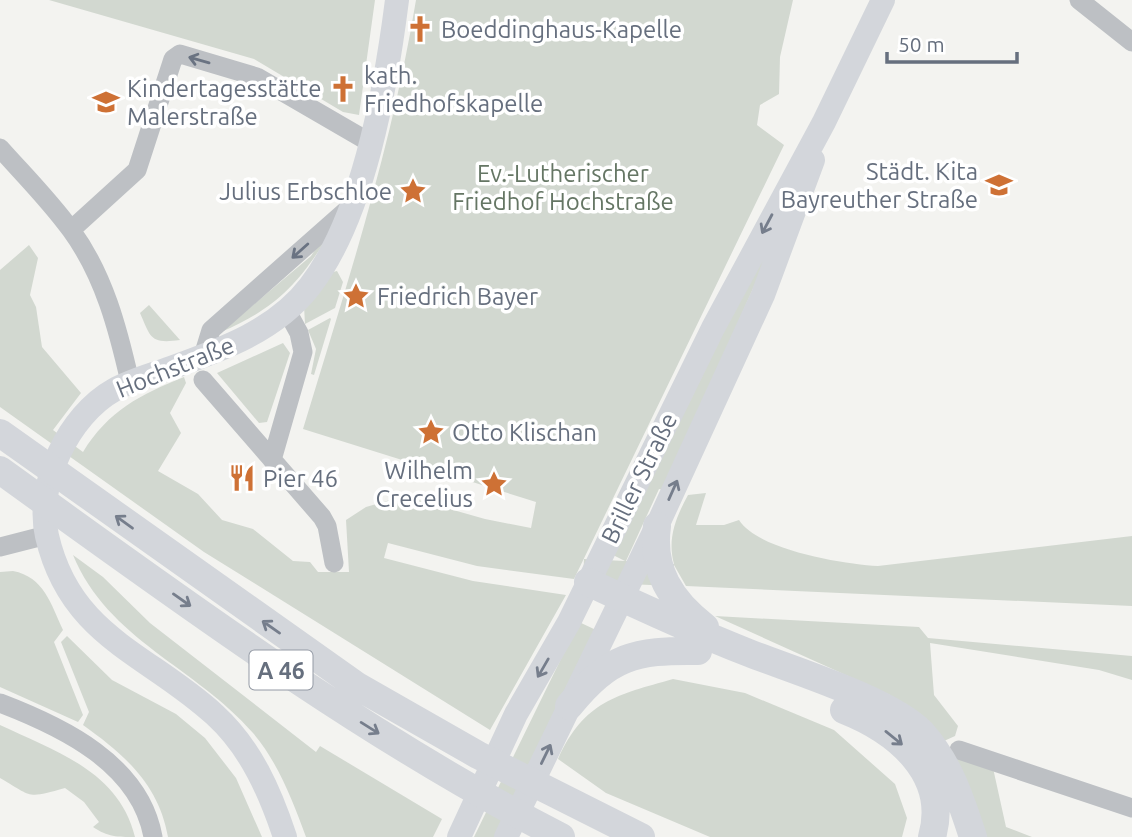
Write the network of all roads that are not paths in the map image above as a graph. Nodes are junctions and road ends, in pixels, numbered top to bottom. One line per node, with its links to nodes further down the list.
1 (397, 0): 6 (main road, Hochstraße)
2 (883, 0): 5 (main road, Briller Straße)
3 (1079, 0): 4 (street)
4 (1132, 42)
5 (824, 122): 16 (main road, Briller Straße, one-way to 5); 21 (main road, Briller Straße, one-way to 21)
6 (369, 142): 8 (main road, Hochstraße); 9 (street, one-way to 9)
7 (0, 148): 9 (street)
8 (351, 206): 10 (main road, Hochstraße); 11 (street, one-way to 11)
9 (71, 230): 12 (street)
10 (287, 311): 11 (main road, Hochstraße); 14 (street)
11 (203, 368): 12 (main road, Hochstraße); 14 (street)
12 (130, 382): 17 (main road, Hochstraße)
13 (0, 433): 28 (highway, A 46, one-way to 13)
14 (272, 460): 20 (street)
15 (0, 470): 29 (highway, A 46, one-way to 29)
16 (657, 526): 19 (highway)
17 (47, 535): 18 (street); 31 (main road, Hochstraße)
18 (0, 547)
19 (649, 553): 22 (main road, Briller Straße); 23 (highway)
20 (334, 564)
21 (579, 601): 22 (highway); 32 (main road, Briller Straße, one-way to 32)
22 (619, 615): 23 (highway); 25 (main road, Briller Straße)
23 (694, 634): 25 (highway); 36 (highway, one-way to 36); 37 (highway)
24 (0, 703): 30 (street)
25 (569, 706): 29 (main road, Briller Straße, one-way to 25)
26 (959, 750): 27 (street)
27 (1132, 808)
28 (609, 822): 34 (highway, A 46); 35 (highway)
29 (525, 831): 33 (highway, A 46)
30 (153, 837)
31 (285, 837)
32 (459, 837)
33 (561, 837)
34 (641, 837)
35 (650, 837)
36 (932, 837)
37 (973, 837)

